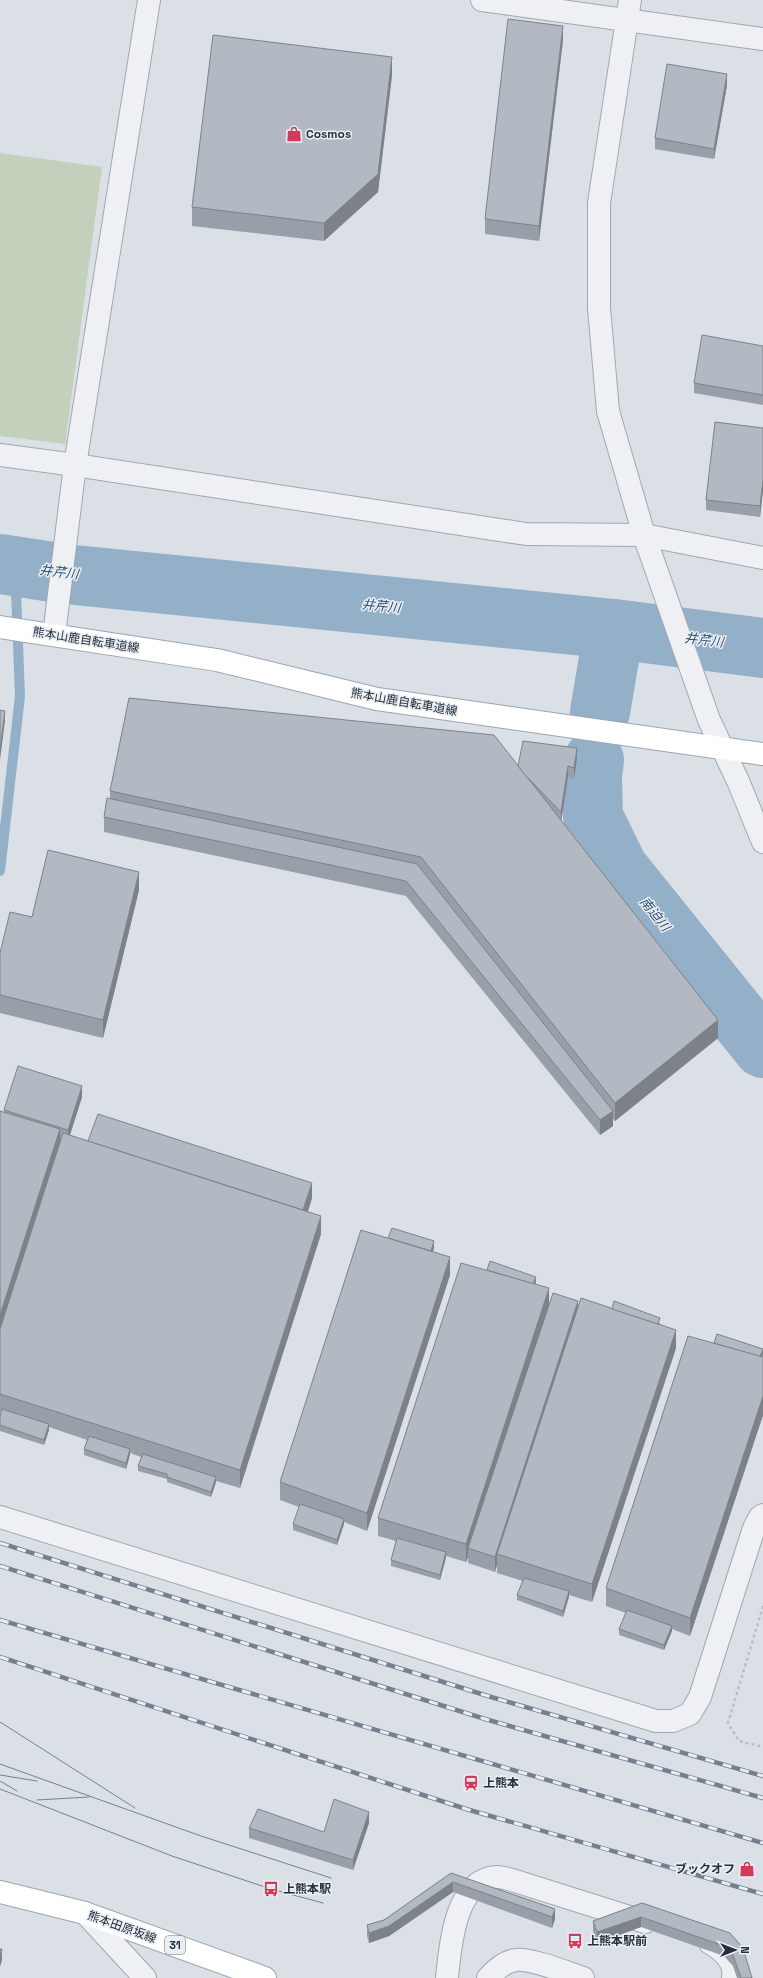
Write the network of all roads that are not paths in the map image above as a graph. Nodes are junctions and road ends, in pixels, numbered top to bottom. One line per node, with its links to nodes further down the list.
1 (149, 0): 6 (street)
2 (482, 0): 3 (street)
3 (629, 10): 4 (street); 7 (street)
4 (763, 39)
5 (0, 455): 6 (street)
6 (75, 465): 7 (street); 10 (street)
7 (648, 545): 8 (street); 11 (street)
8 (763, 558)
9 (0, 627): 10 (main road, 熊本山鹿自転車道線)
10 (47, 634): 11 (main road, 熊本山鹿自転車道線)
11 (723, 748): 12 (main road, 熊本山鹿自転車道線); 13 (street)
12 (763, 754)
13 (763, 842)
14 (763, 1516): 15 (street)
15 (0, 1517)
16 (0, 1892): 17 (main road, 熊本田原坂線 / 31)
17 (85, 1913): 20 (street); 21 (main road, 熊本田原坂線 / 31)
18 (661, 1927): 22 (street)
19 (690, 1936): 25 (street)
20 (146, 1978)
21 (264, 1978)
22 (447, 1978)
23 (488, 1978): 24 (street)
24 (583, 1978)
25 (733, 1978)

